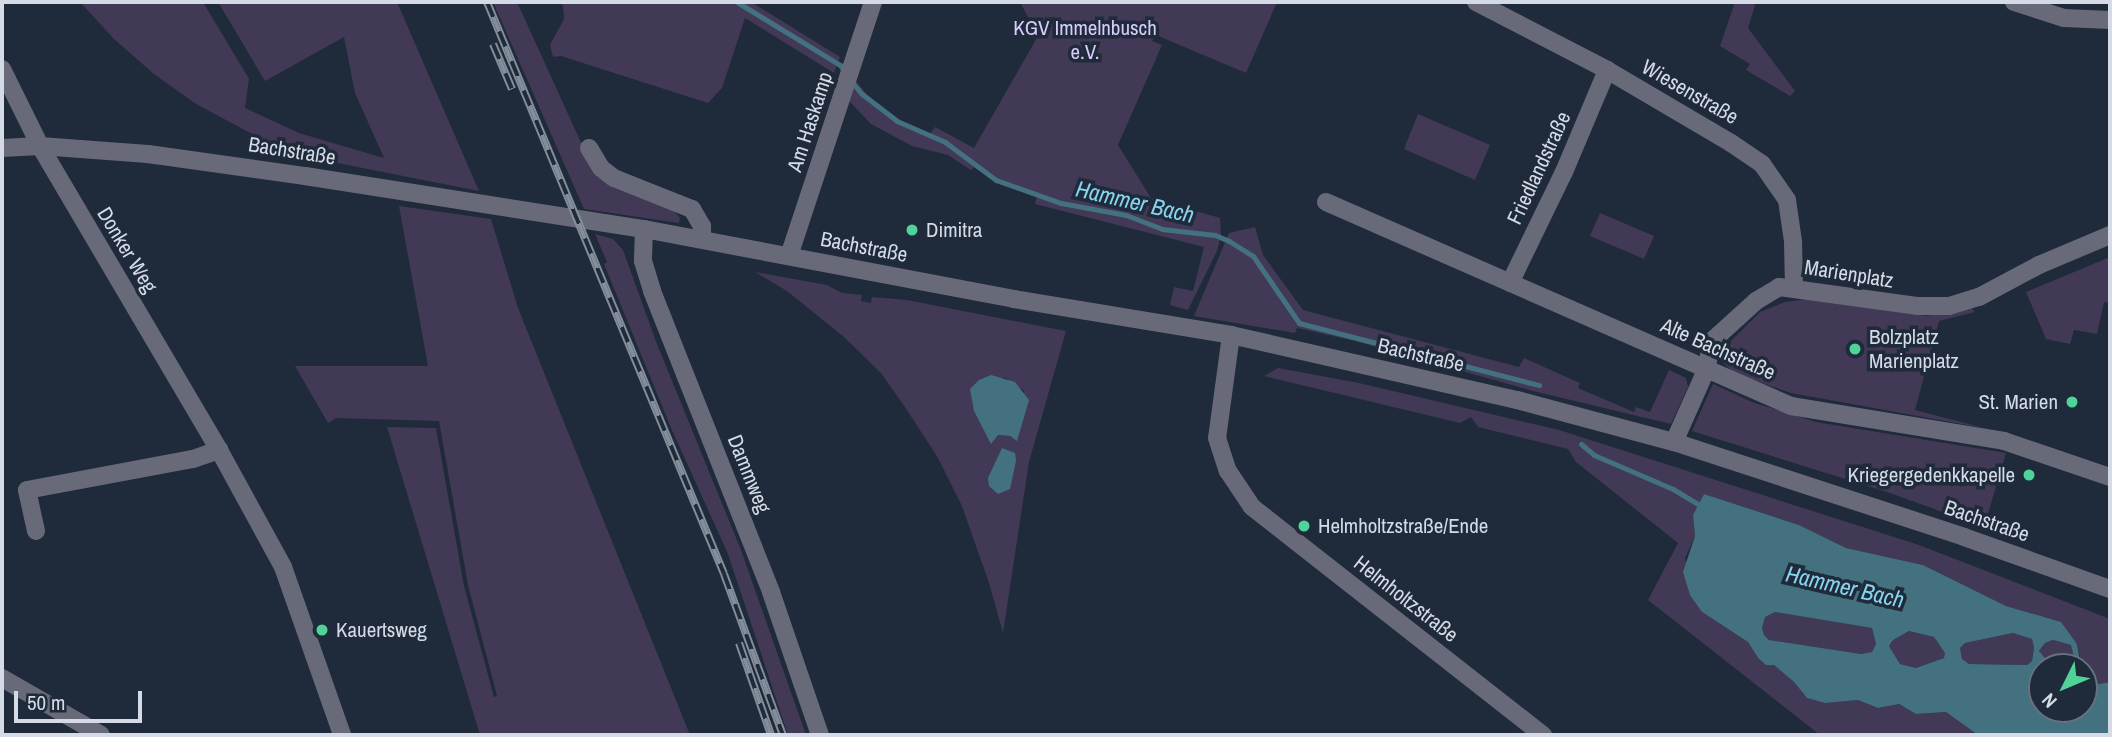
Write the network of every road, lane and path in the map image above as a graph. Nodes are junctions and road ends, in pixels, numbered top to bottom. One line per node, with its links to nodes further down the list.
1 (873, 2): 14 (street, Am Haskamp)
2 (1476, 2): 6 (street, Wiesenstraße)
3 (2014, 2): 4 (street)
4 (2110, 20)
5 (2, 69): 7 (street, Donker Weg)
6 (1608, 70): 15 (street, Friedlandstraße); 16 (street, Wiesenstraße)
7 (40, 146): 8 (street, Bachstraße); 11 (street, Bachstraße); 20 (street, Donker Weg)
8 (2, 148)
9 (589, 148): 13 (street)
10 (1326, 202): 15 (street, Alte Bachstraße)
11 (644, 229): 13 (street, Bachstraße); 27 (street, Dammweg)
12 (2110, 235): 16 (street, Marienplatz)
13 (702, 239): 14 (street, Bachstraße)
14 (789, 256): 17 (street, Bachstraße)
15 (1510, 283): 18 (street, Alte Bachstraße)
16 (1794, 288): 18 (street, Marienplatz)
17 (1231, 335): 19 (street, Bachstraße); 28 (street, Helmholtzstraße)
18 (1706, 370): 19 (street, Marienplatz); 21 (street, Alte Bachstraße)
19 (1675, 442): 23 (street, Bachstraße)
20 (219, 450): 22 (street); 26 (street, Donker Weg)
21 (2110, 477)
22 (36, 531)
23 (2110, 589)
24 (2, 678): 25 (street)
25 (101, 735)
26 (340, 735)
27 (820, 735)
28 (1543, 735)

